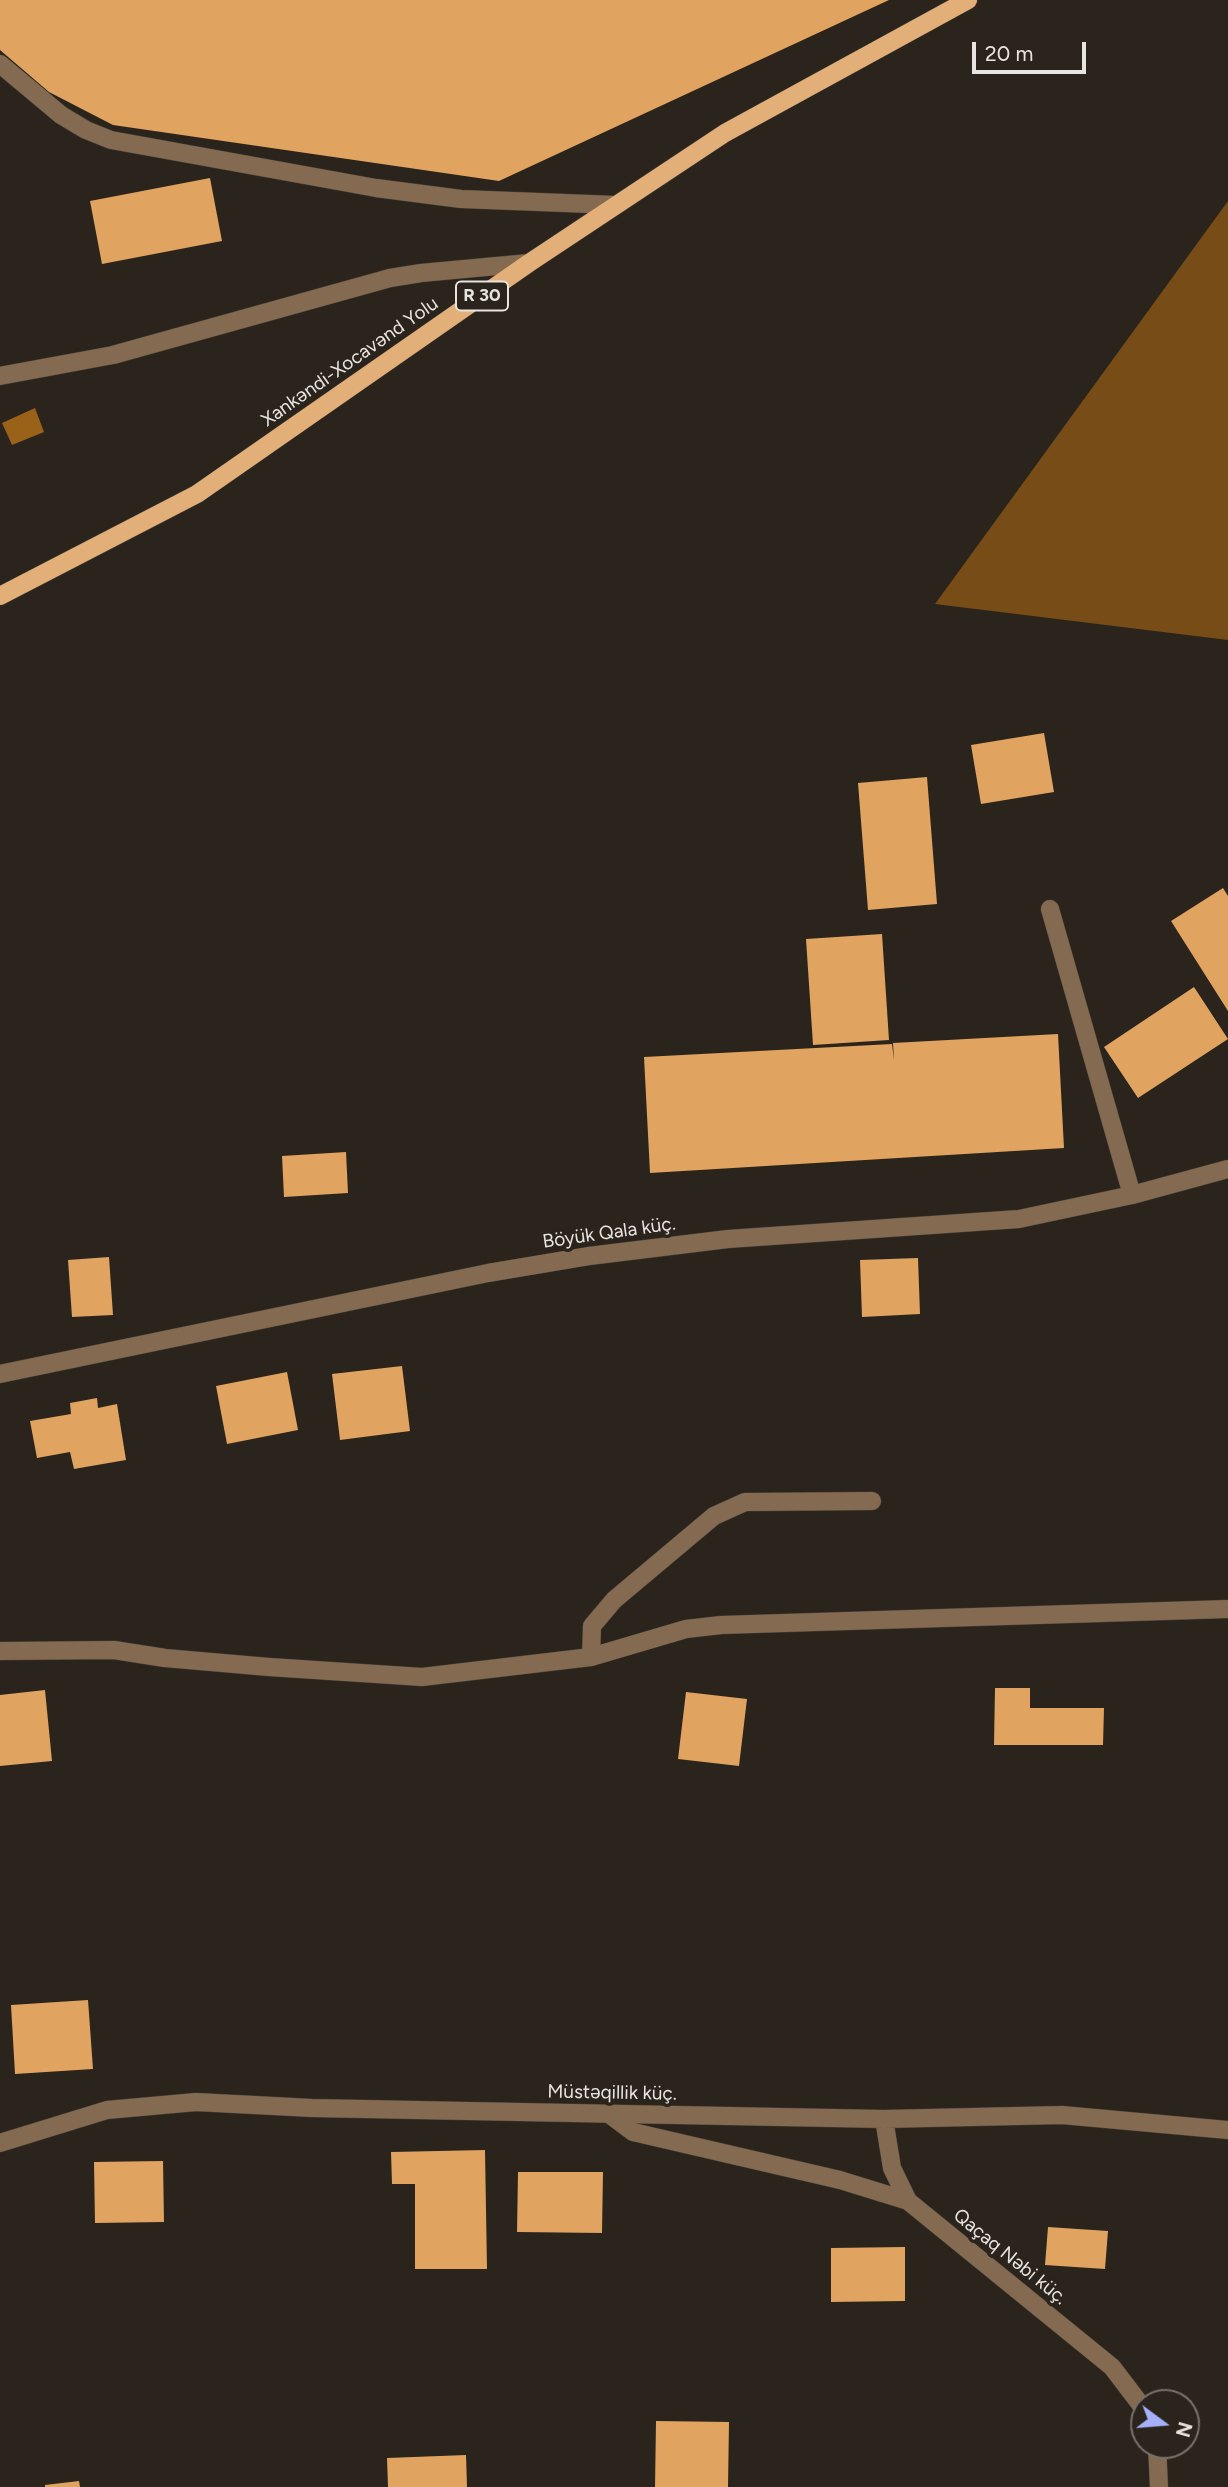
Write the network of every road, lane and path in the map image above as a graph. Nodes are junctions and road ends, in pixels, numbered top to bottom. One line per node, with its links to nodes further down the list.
1 (968, 0): 3 (main road, Xankəndi-Xocavənd Yolu / R 30)
2 (0, 64): 3 (street)
3 (616, 205): 4 (main road, Xankəndi-Xocavənd Yolu / R 30)
4 (529, 263): 5 (street); 6 (main road, Xankəndi-Xocavənd Yolu / R 30)
5 (0, 376)
6 (0, 596)
7 (1050, 909): 9 (street)
8 (1228, 1169): 9 (street, Böyük Qala küç.)
9 (1132, 1195): 10 (street, Böyük Qala küç.)
10 (0, 1374)
11 (872, 1501): 14 (street)
12 (1228, 1609): 14 (street)
13 (0, 1651): 14 (street)
14 (591, 1657)
15 (610, 2114): 16 (street, Müstəqillik küç.); 18 (street, Müstəqillik küç.); 19 (street)
16 (884, 2119): 17 (street, Müstəqillik küç.); 19 (street, Qaçaq Nəbi küç.)
17 (1228, 2130)
18 (0, 2143)
19 (908, 2201): 20 (street, Qaçaq Nəbi küç.)
20 (1130, 2391)
21 (1158, 2459): 22 (street)
22 (1159, 2487)

